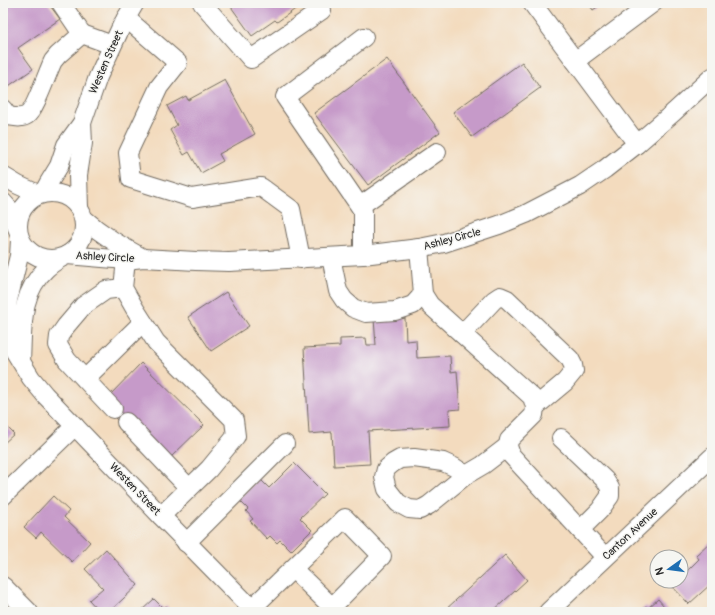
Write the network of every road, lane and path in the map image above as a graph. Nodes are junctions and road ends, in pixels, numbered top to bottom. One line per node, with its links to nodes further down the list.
1 (61, 3): 7 (street)
2 (202, 3): 6 (street)
3 (532, 3): 10 (street)
4 (653, 3): 10 (street)
5 (131, 10): 9 (street, Westen Street); 27 (street)
6 (322, 10)
7 (82, 34): 9 (street); 12 (street)
8 (364, 37): 19 (street)
9 (112, 45): 13 (street, Westen Street)
10 (575, 61): 14 (street)
11 (712, 77): 14 (street, Ashley Circle)
12 (3, 109)
13 (82, 123): 17 (street, Westen Street); 20 (street, Westen Street)
14 (637, 144): 22 (street, Ashley Circle)
15 (437, 152): 19 (street)
16 (3, 176): 17 (street)
17 (41, 194): 20 (street); 21 (street)
18 (3, 202): 21 (street)
19 (360, 206): 23 (street)
20 (81, 213): 24 (street); 26 (street, Ashley Circle)
21 (19, 234): 24 (street); 30 (street, Westen Street)
22 (419, 248): 23 (street, Ashley Circle); 29 (street)
23 (363, 255): 25 (street, Ashley Circle)
24 (64, 256): 26 (street, Ashley Circle); 34 (street)
25 (331, 257): 27 (street, Ashley Circle); 29 (street)
26 (134, 259): 27 (street, Ashley Circle); 28 (street)
27 (301, 259)
28 (123, 288): 31 (street); 35 (street)
29 (423, 294): 32 (street)
30 (5, 300): 33 (street, Westen Street)
31 (143, 322): 35 (street); 45 (street)
32 (462, 334): 36 (street); 36 (street)
33 (6, 346): 34 (street, Westen Street)
34 (20, 361): 39 (street, Westen Street)
35 (85, 379): 37 (street)
36 (535, 407): 42 (street)
37 (113, 409)
38 (126, 422): 45 (street)
39 (75, 426): 46 (street); 47 (street, Westen Street)
40 (561, 438): 48 (street)
41 (285, 444): 49 (street)
42 (508, 446): 44 (street); 48 (street)
43 (712, 457): 50 (street, Canton Avenue)
44 (466, 475)
45 (189, 488): 47 (street)
46 (3, 496)
47 (161, 516): 49 (street, Westen Street)
48 (580, 530): 50 (street)
49 (186, 543): 53 (street, Westen Street)
50 (605, 557): 55 (street, Canton Avenue)
51 (293, 569): 51 (street); 53 (street)
52 (3, 586): 54 (street)
53 (253, 610)
54 (30, 612)
55 (548, 612)

